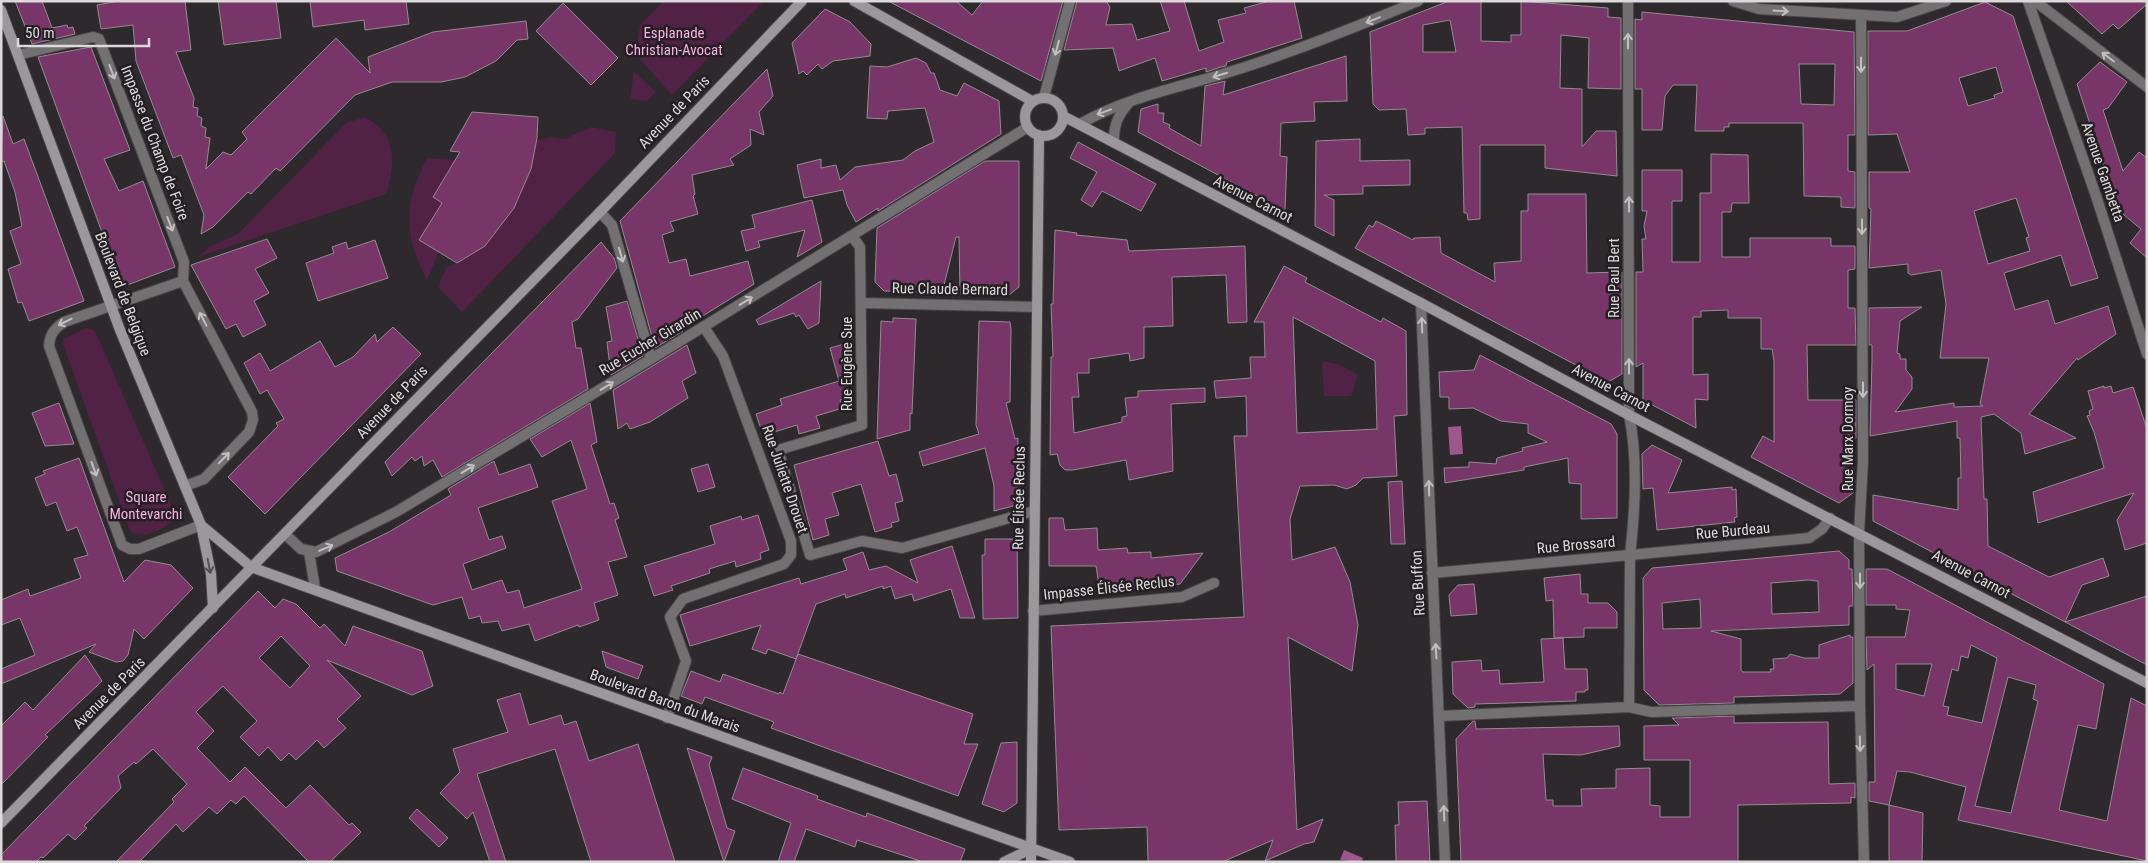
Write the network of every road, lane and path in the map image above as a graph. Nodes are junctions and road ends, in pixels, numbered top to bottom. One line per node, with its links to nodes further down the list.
1 (802, 1): 22 (main road, Avenue de Paris)
2 (854, 1): 15 (main road)
3 (1070, 1): 14 (street, one-way to 14)
4 (1418, 1): 16 (street, one-way to 16)
5 (1628, 1): 32 (street, Rue Paul Bert, one-way to 5)
6 (1733, 1): 11 (street, one-way to 11)
7 (1946, 1): 11 (street)
8 (2028, 1): 30 (street, Avenue Gambetta)
9 (2035, 1): 13 (street, one-way to 9)
10 (1, 10): 12 (main road, Boulevard de Belgique)
11 (1861, 16): 37 (street, Rue Marx Dormoy, one-way to 37)
12 (18, 56): 24 (street, Impasse du Champ de Foire, one-way to 24); 27 (main road, Boulevard de Belgique)
13 (2147, 86)
14 (1044, 97): 15 (main road); 17 (main road)
15 (1032, 101): 19 (main road)
16 (1129, 103): 18 (street, one-way to 18); 21 (street)
17 (1063, 116): 18 (main road, Avenue Carnot); 20 (main road)
18 (1080, 124): 21 (main road, Avenue Carnot)
19 (1028, 127): 20 (main road); 23 (street, Rue Eucher Girardin)
20 (1039, 135): 28 (main road, Rue Élisée Reclus)
21 (1114, 142): 26 (main road, Avenue Carnot)
22 (600, 212): 31 (street, one-way to 31); 38 (main road, Avenue de Paris)
23 (852, 236): 25 (street, Rue Eugène Sue); 29 (street, Rue Eucher Girardin, one-way to 23)
24 (183, 281): 27 (street); 33 (street, one-way to 24)
25 (862, 303): 28 (street, Rue Claude Bernard); 34 (street, Rue Eugène Sue)
26 (1421, 303): 32 (main road, Avenue Carnot); 42 (street, Rue Buffon, one-way to 26)
27 (111, 305): 33 (main road, Boulevard de Belgique); 36 (street, one-way to 36)
28 (1037, 307): 34 (main road, Rue Élisée Reclus)
29 (704, 327): 31 (street, Rue Eucher Girardin); 51 (street, Rue Juliette Drouet)
30 (2147, 354)
31 (652, 359): 39 (street, Rue Eucher Girardin, one-way to 31)
32 (1629, 415): 35 (main road, Avenue Carnot); 40 (street, Rue Paul Bert)
33 (185, 486): 36 (main road, Boulevard de Belgique)
34 (1034, 511): 46 (main road, Rue Élisée Reclus)
35 (1830, 518): 37 (main road, Avenue Carnot); 40 (street, Rue Burdeau)
36 (201, 524): 41 (main road, Boulevard de Belgique); 45 (main road, one-way to 45)
37 (1859, 533): 47 (main road, Avenue Carnot); 48 (street, Rue Marx Dormoy, one-way to 48)
38 (285, 534): 39 (street); 41 (main road, Avenue de Paris)
39 (308, 552): 44 (street)
40 (1630, 555): 42 (street, Rue Brossard); 49 (street, Rue Brossard)
41 (251, 567): 44 (main road, Boulevard Baron du Marais); 45 (main road, Avenue de Paris)
42 (1432, 573): 50 (street, Rue Buffon, one-way to 42)
43 (1214, 583): 46 (street, Impasse Élisée Reclus)
44 (315, 588): 51 (main road, Boulevard Baron du Marais)
45 (213, 608): 52 (main road, Avenue de Paris)
46 (1033, 611): 53 (main road, Rue Élisée Reclus)
47 (2147, 684)
48 (1860, 706): 49 (street); 58 (street, Rue Marx Dormoy, one-way to 58)
49 (1629, 708): 50 (street)
50 (1440, 716): 57 (street, Rue Buffon, one-way to 50)
51 (667, 718): 53 (main road, Boulevard Baron du Marais)
52 (1, 823)
53 (1031, 849): 54 (main road); 55 (main road, Rue Élisée Reclus); 56 (main road, Boulevard Baron du Marais)
54 (1004, 862)
55 (1031, 862)
56 (1070, 862)
57 (1445, 862)
58 (1864, 862)

